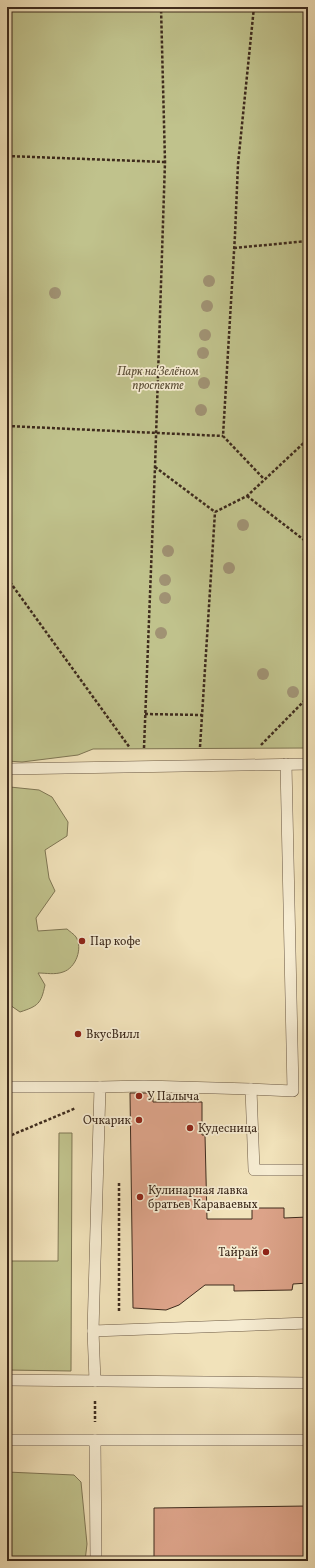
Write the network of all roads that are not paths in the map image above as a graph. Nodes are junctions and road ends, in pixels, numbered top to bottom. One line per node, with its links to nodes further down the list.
1 (286, 764): 2 (lane); 3 (lane); 6 (lane)
2 (308, 764)
3 (7, 769)
4 (100, 1087): 5 (lane); 6 (lane); 9 (lane)
5 (7, 1088)
6 (252, 1089): 7 (lane)
7 (308, 1170)
8 (308, 1323): 9 (lane)
9 (93, 1331): 11 (lane)
10 (7, 1380): 11 (lane)
11 (95, 1381): 12 (lane)
12 (308, 1383)
13 (7, 1440): 14 (lane)
14 (95, 1440): 15 (lane); 16 (lane)
15 (308, 1440)
16 (96, 1561)

